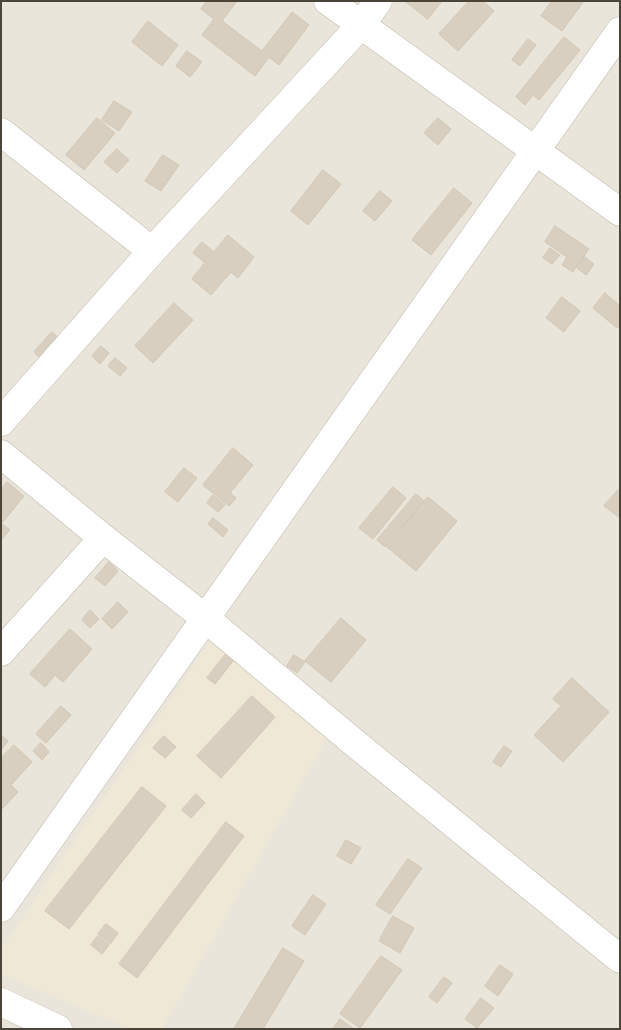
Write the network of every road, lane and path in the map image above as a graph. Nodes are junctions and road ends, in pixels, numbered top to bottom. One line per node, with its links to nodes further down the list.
1 (328, 1): 3 (street)
2 (378, 1): 3 (street)
3 (362, 24): 6 (street); 8 (street)
4 (620, 30): 6 (street)
5 (1, 132): 8 (street)
6 (535, 151): 7 (street); 12 (street)
7 (620, 212)
8 (152, 251): 9 (street)
9 (1, 422)
10 (1, 454): 11 (street)
11 (103, 538): 12 (street); 13 (street)
12 (205, 618): 14 (street); 15 (street)
13 (1, 652)
14 (1, 908)
15 (618, 952)
16 (1, 1002): 17 (street)
17 (58, 1029)

